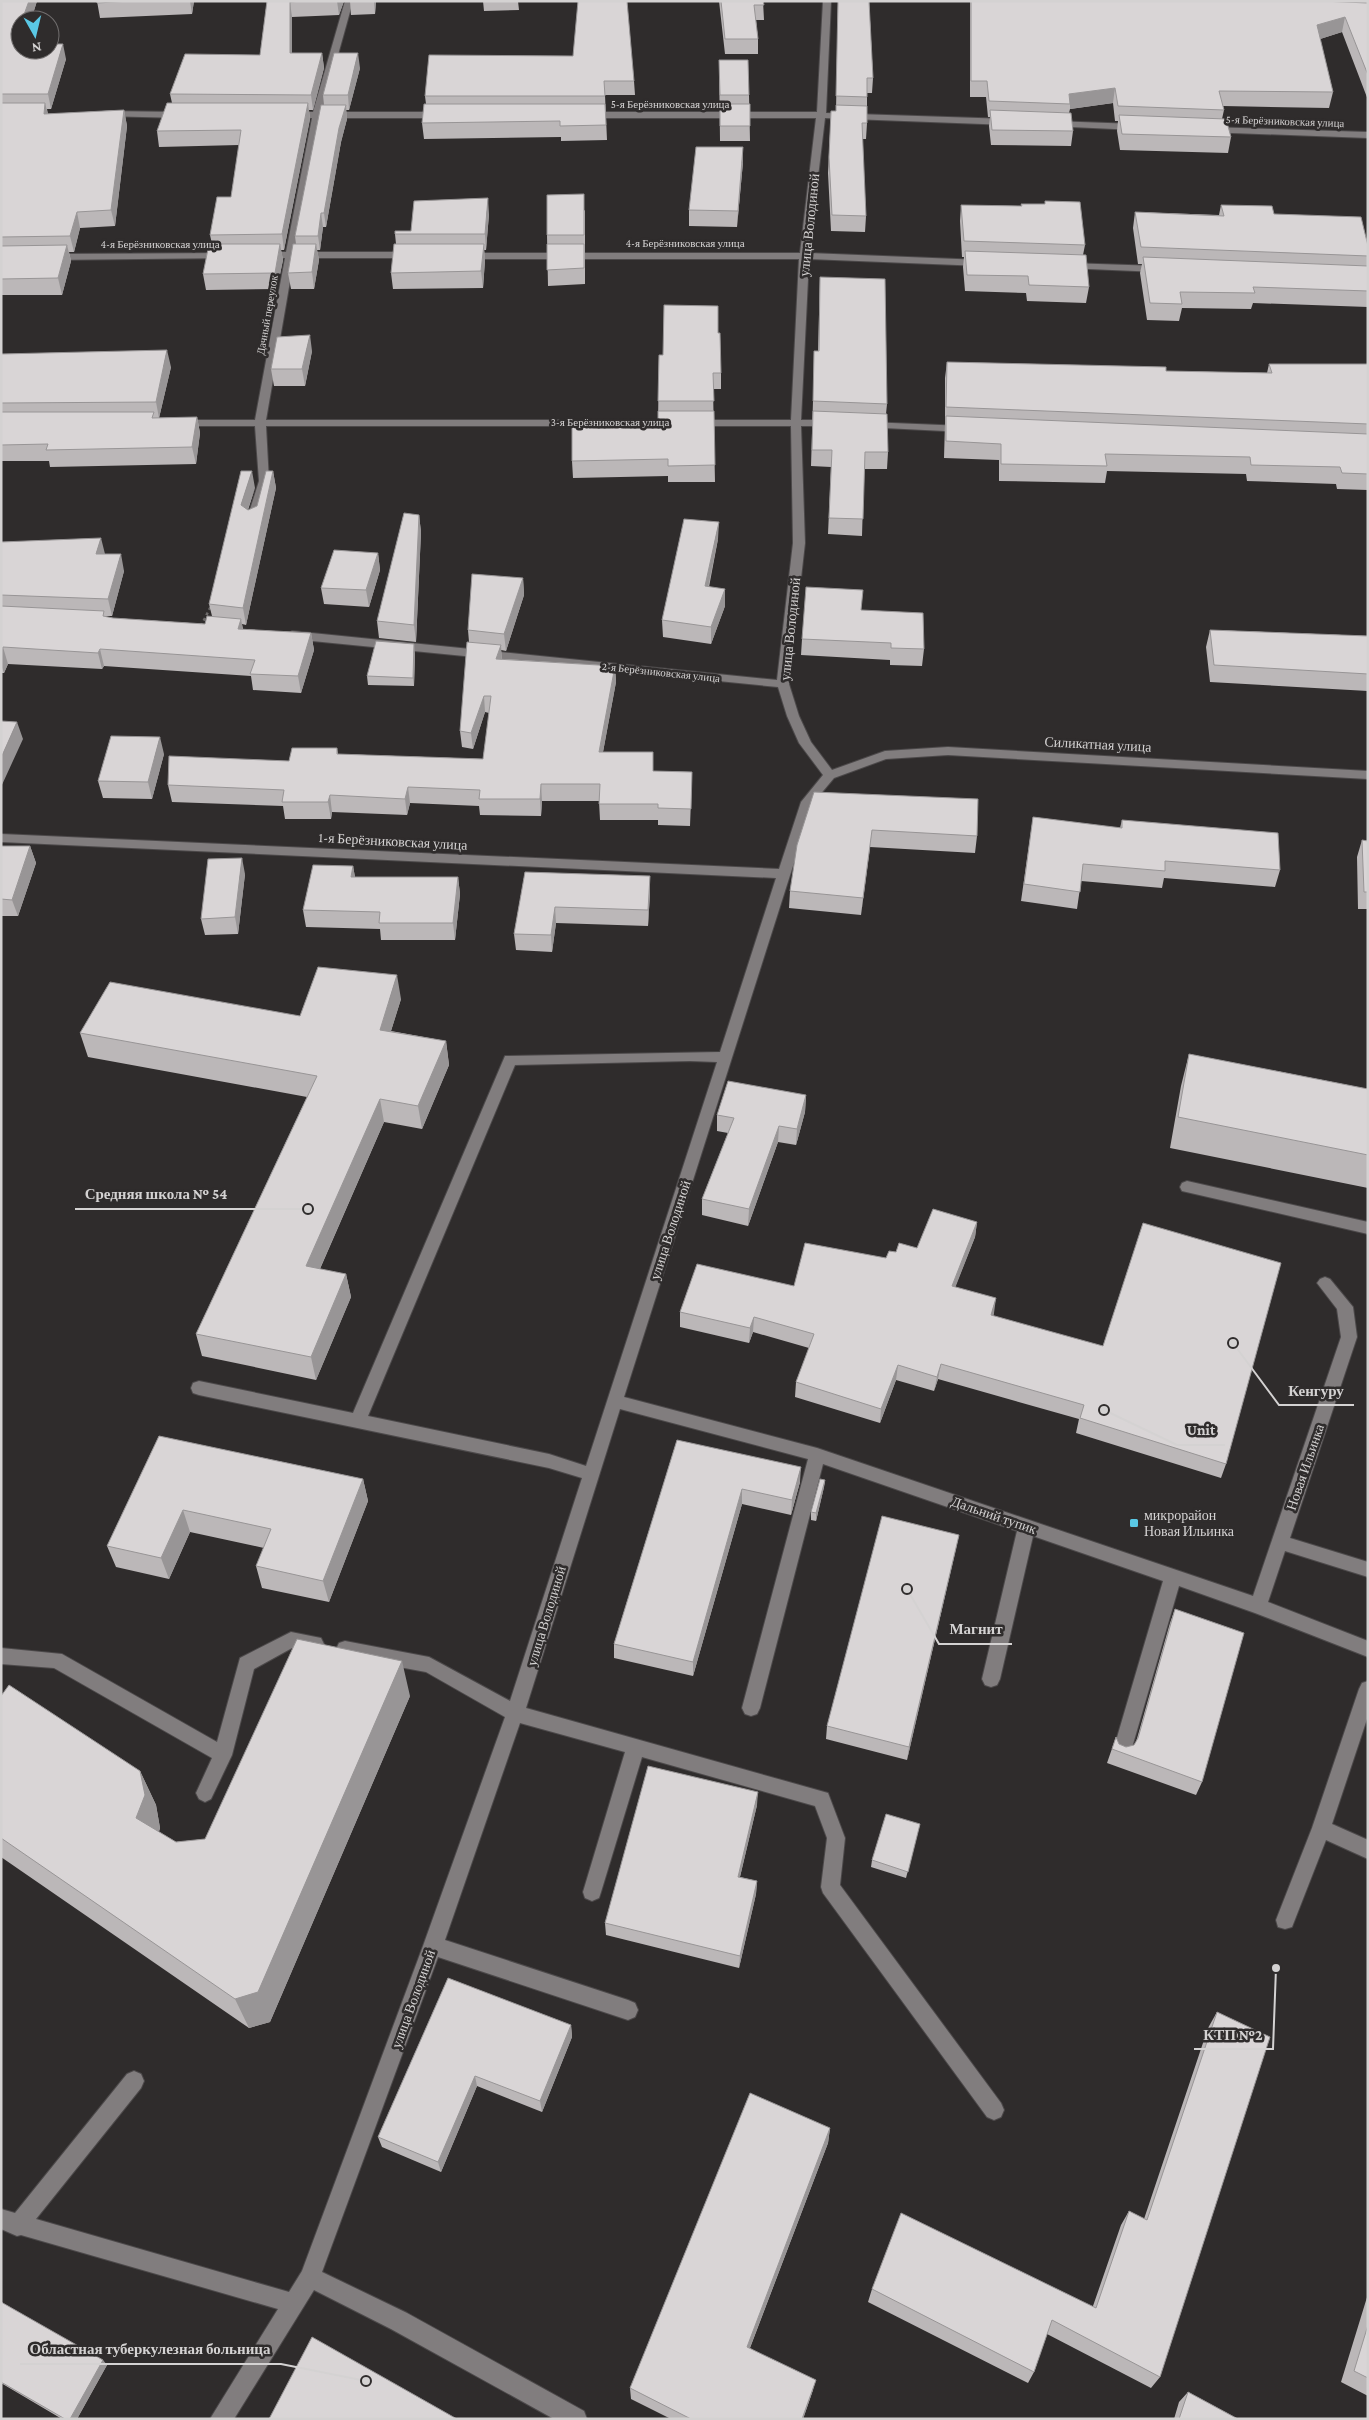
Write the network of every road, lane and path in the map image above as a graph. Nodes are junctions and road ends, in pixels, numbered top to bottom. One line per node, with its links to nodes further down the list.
1 (349, 1): 6 (street, Дачный переулок)
2 (827, 1): 9 (street, улица Володиной)
3 (100, 114): 4 (street)
4 (188, 114)
5 (277, 115): 6 (street)
6 (317, 115): 7 (street); 15 (street, Дачный переулок)
7 (455, 115)
8 (574, 115): 9 (street, 5-я Берёзниковская улица)
9 (821, 115): 10 (street, 5-я Берёзниковская улица); 18 (street, улица Володиной)
10 (1020, 123)
11 (1040, 123): 12 (street)
12 (1149, 128)
13 (1199, 129): 14 (street, 5-я Берёзниковская улица)
14 (1368, 136)
15 (290, 255): 16 (street, 4-я Берёзниковская улица); 19 (street, 4-я Берёзниковская улица); 23 (street, Дачный переулок)
16 (419, 255)
17 (458, 256): 18 (street, 4-я Берёзниковская улица)
18 (804, 256): 20 (street, 4-я Берёзниковская улица); 24 (street, улица Володиной)
19 (41, 257)
20 (992, 263)
21 (1061, 266): 22 (street)
22 (1170, 270)
23 (260, 422): 24 (street, 3-я Берёзниковская улица); 25 (street, 3-я Берёзниковская улица); 27 (street, Дачный переулок)
24 (796, 422): 26 (street, 3-я Берёзниковская улица); 31 (street, улица Володиной)
25 (171, 423)
26 (973, 429)
27 (252, 522)
28 (214, 600): 29 (path)
29 (201, 626)
30 (280, 634): 31 (street, 2-я Берёзниковская улица)
31 (783, 684): 32 (street, улица Володиной)
32 (830, 775): 33 (street, Силикатная улица); 35 (street, улица Володиной)
33 (1368, 775)
34 (1, 838): 35 (street, 1-я Берёзниковская улица)
35 (783, 874): 36 (street, улица Володиной)
36 (726, 1057): 41 (street, улица Володиной); 42 (street)
37 (1187, 1187): 38 (street)
38 (1368, 1228)
39 (1325, 1283): 46 (street, Новая Ильинка)
40 (199, 1388): 42 (street)
41 (615, 1401): 43 (street, Дальний тупик); 44 (street, улица Володиной)
42 (358, 1421): 44 (street)
43 (817, 1455): 45 (street, Дальний тупик); 54 (street)
44 (590, 1474): 55 (street, улица Володиной)
45 (1026, 1526): 48 (street, Дальний тупик); 52 (street)
46 (1280, 1542): 47 (street); 49 (street, Новая Ильинка)
47 (1368, 1570)
48 (1173, 1576): 49 (street, Дальний тупик); 57 (street)
49 (1258, 1606): 50 (street, Дальний тупик)
50 (1368, 1649)
51 (1, 1656): 58 (street)
52 (990, 1679)
53 (1368, 1689): 60 (street)
54 (751, 1708)
55 (515, 1713): 56 (street); 58 (street); 64 (street, улица Володиной)
56 (636, 1747): 62 (street); 67 (street)
57 (1122, 1751)
58 (223, 1755): 59 (street)
59 (206, 1793)
60 (1321, 1828): 61 (street); 63 (street)
61 (1368, 1850)
62 (592, 1892)
63 (1284, 1920)
64 (433, 1946): 65 (street); 69 (street, улица Володиной)
65 (628, 2010)
66 (134, 2081): 68 (street)
67 (994, 2110)
68 (9, 2222): 70 (street)
69 (310, 2277): 70 (street, улица Володиной); 72 (street)
70 (294, 2304): 71 (street, улица Володиной)
71 (221, 2419)
72 (576, 2419)

